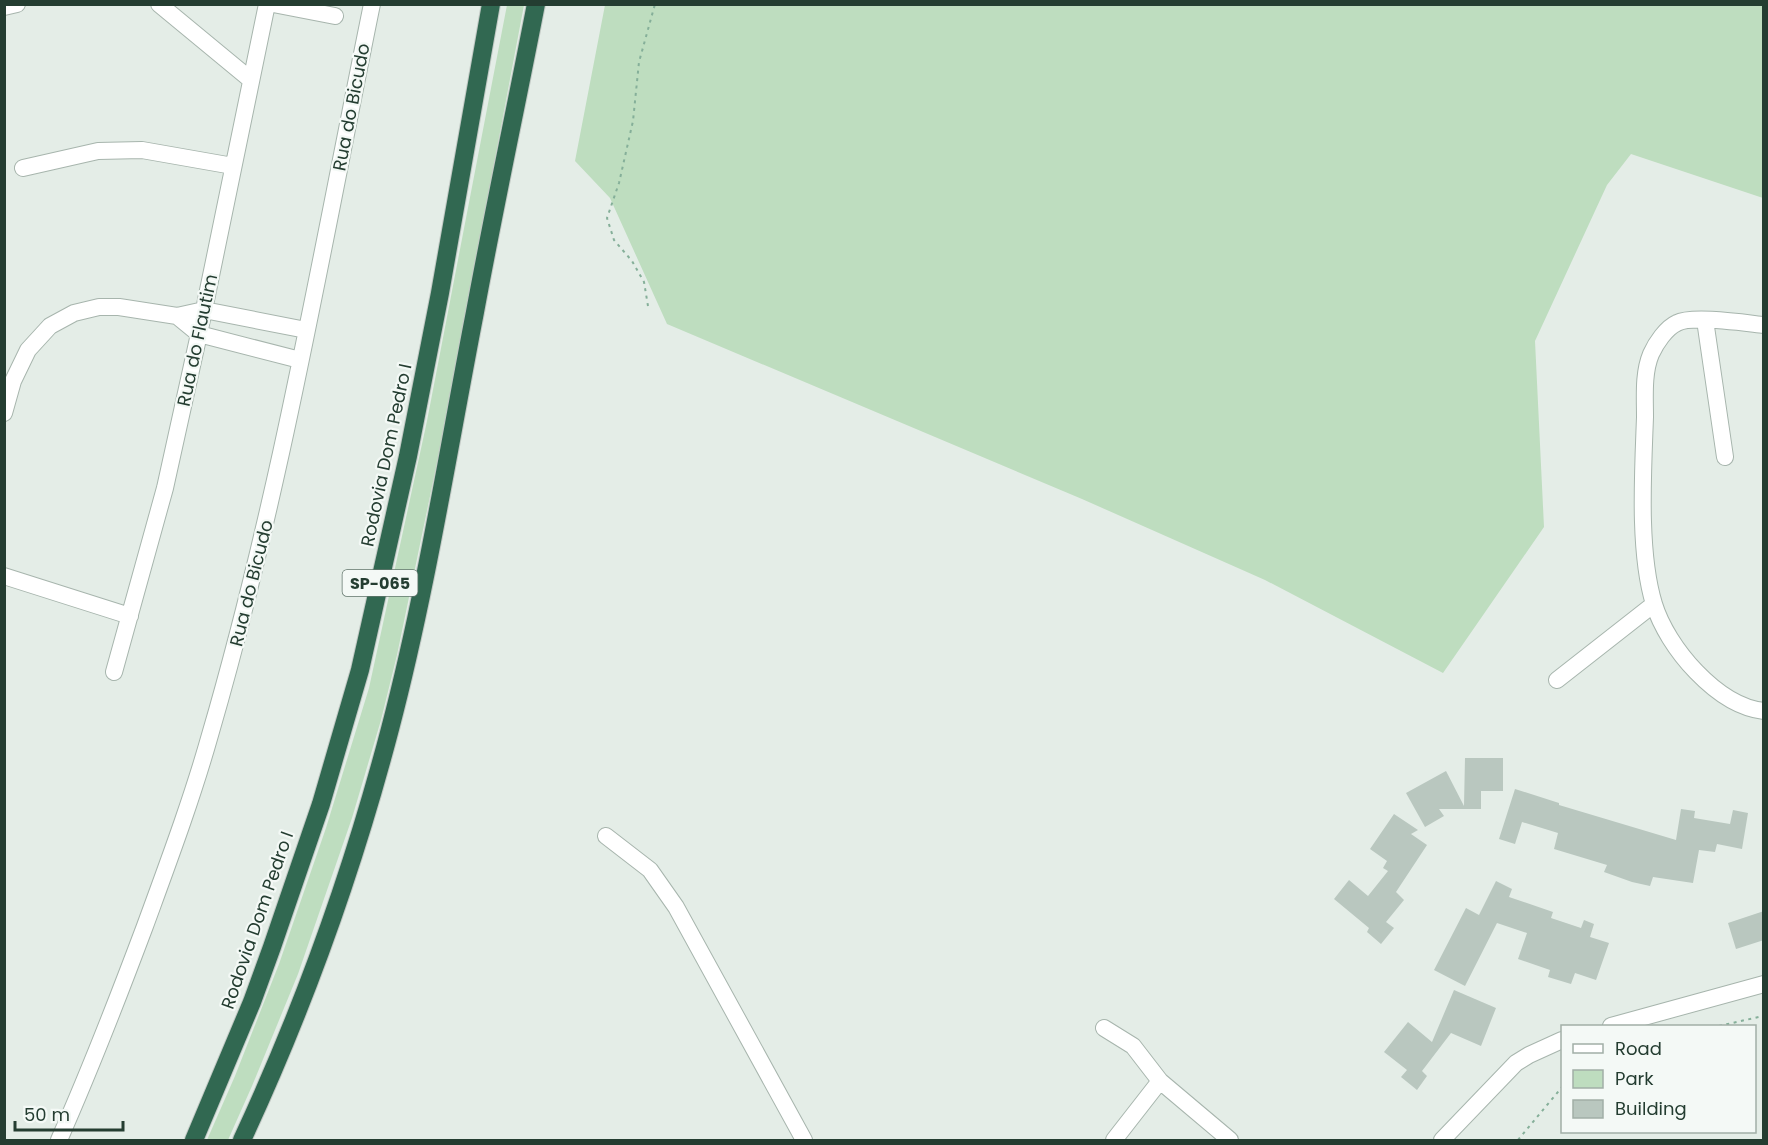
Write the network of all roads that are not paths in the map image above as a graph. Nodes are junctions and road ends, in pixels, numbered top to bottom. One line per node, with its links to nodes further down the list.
1 (17, 4): 8 (street)
2 (159, 4): 11 (street)
3 (267, 4): 11 (street, Rua do Flautim)
4 (273, 4): 10 (street)
5 (372, 4): 19 (street, Rua do Bicudo)
6 (479, 4): 12 (highway)
7 (492, 4): 12 (highway, Rodovia Dom Pedro I / SP-065)
8 (4, 7)
9 (536, 9): 38 (highway, SP-065)
10 (335, 16)
11 (250, 80): 13 (street, Rua do Flautim)
12 (467, 143): 37 (highway, Rodovia Dom Pedro I / SP-065)
13 (233, 166): 14 (street); 15 (street, Rua do Flautim)
14 (23, 168)
15 (204, 310): 16 (street); 19 (street); 20 (street, Rua do Flautim)
16 (177, 316): 20 (street); 22 (street)
17 (1705, 320): 18 (street); 23 (street); 25 (street)
18 (1764, 325)
19 (306, 330): 21 (street, Rua do Bicudo)
20 (199, 334): 21 (street); 26 (street, Rua do Flautim)
21 (300, 360): 36 (street, Rua do Bicudo)
22 (4, 413)
23 (1725, 457)
24 (4, 576): 26 (street)
25 (1654, 604): 28 (street); 29 (street)
26 (130, 616): 27 (street, Rua do Flautim)
27 (114, 672)
28 (1557, 680)
29 (1764, 711)
30 (606, 836): 39 (street)
31 (1764, 984): 32 (street)
32 (1615, 1025)
33 (1104, 1028): 35 (street)
34 (1561, 1041): 42 (street)
35 (1160, 1082): 40 (street); 41 (street)
36 (59, 1140)
37 (194, 1140)
38 (242, 1140)
39 (804, 1140)
40 (1114, 1140)
41 (1230, 1140)
42 (1442, 1140)

